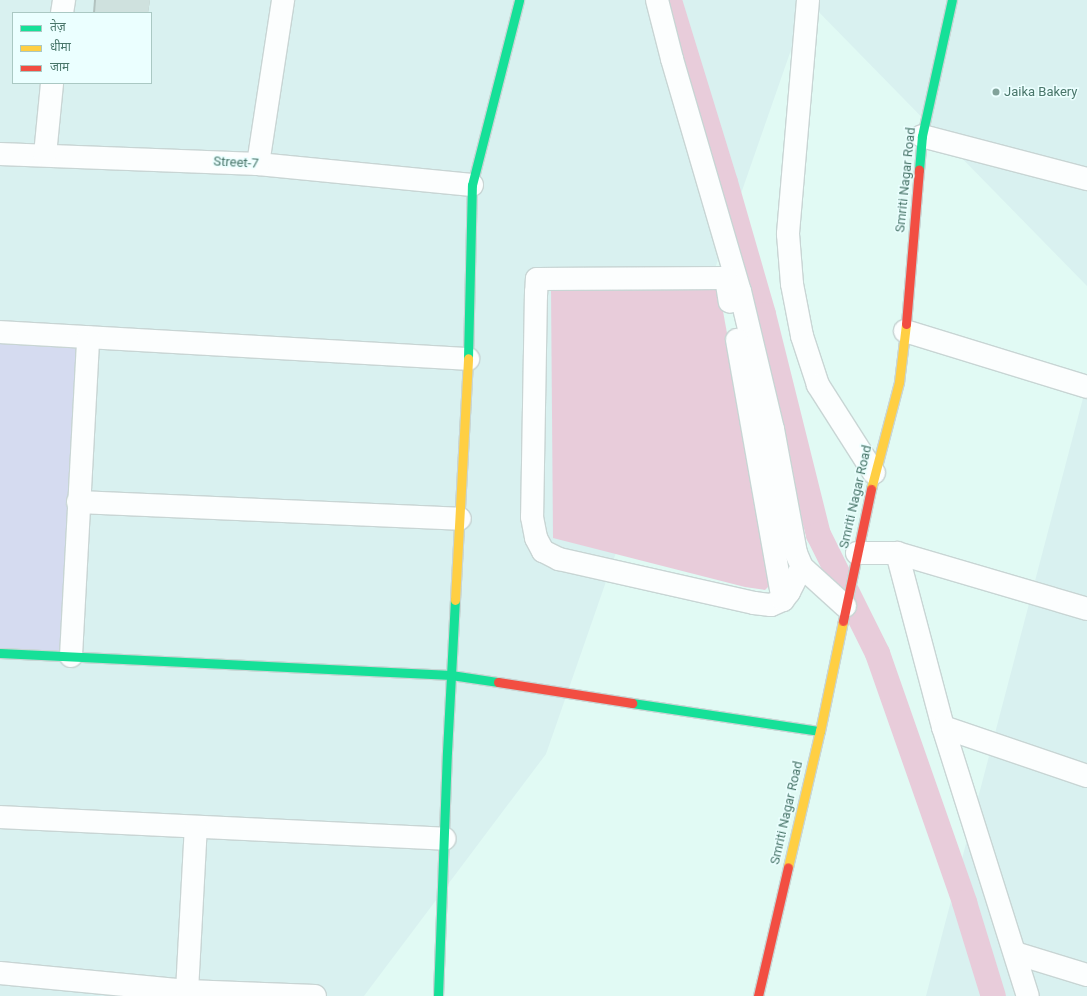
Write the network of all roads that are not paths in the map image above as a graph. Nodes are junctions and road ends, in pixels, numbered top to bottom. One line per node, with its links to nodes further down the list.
1 (64, 0): 7 (street)
2 (283, 0): 12 (street)
3 (519, 0): 14 (street)
4 (657, 0): 25 (street)
5 (808, 0): 20 (street)
6 (952, 0): 9 (street, Smriti Nagar Road)
7 (62, 12)
8 (52, 84): 11 (street)
9 (922, 136): 13 (street); 15 (street, Smriti Nagar Road)
10 (0, 154): 11 (street, Street-7)
11 (45, 155): 12 (street, Street-7)
12 (258, 164): 14 (street, Street-7)
13 (1087, 179)
14 (472, 185): 18 (street)
15 (905, 331): 19 (street); 20 (street, Smriti Nagar Road)
16 (0, 332): 17 (street)
17 (88, 338): 18 (street); 21 (street)
18 (468, 359): 22 (street)
19 (1087, 387)
20 (874, 473): 23 (street, Smriti Nagar Road)
21 (78, 502): 22 (street); 30 (street)
22 (460, 519): 31 (street)
23 (857, 553): 24 (street); 27 (street, Smriti Nagar Road)
24 (897, 553): 28 (street); 32 (street)
25 (802, 567): 26 (street); 27 (street)
26 (782, 600): 26 (street)
27 (845, 606): 33 (street, Smriti Nagar Road)
28 (1087, 609)
29 (0, 653): 30 (street)
30 (71, 656): 31 (street)
31 (452, 675): 33 (street); 37 (street)
32 (943, 727): 34 (street); 38 (street)
33 (820, 731): 44 (street, Smriti Nagar Road)
34 (1087, 776)
35 (0, 817): 36 (street)
36 (196, 827): 37 (street); 41 (street)
37 (444, 839): 43 (street)
38 (1015, 953): 40 (street); 45 (street)
39 (0, 973): 41 (street)
40 (1087, 975)
41 (187, 991): 42 (street)
42 (315, 996)
43 (438, 996)
44 (758, 996)
45 (1028, 996)

